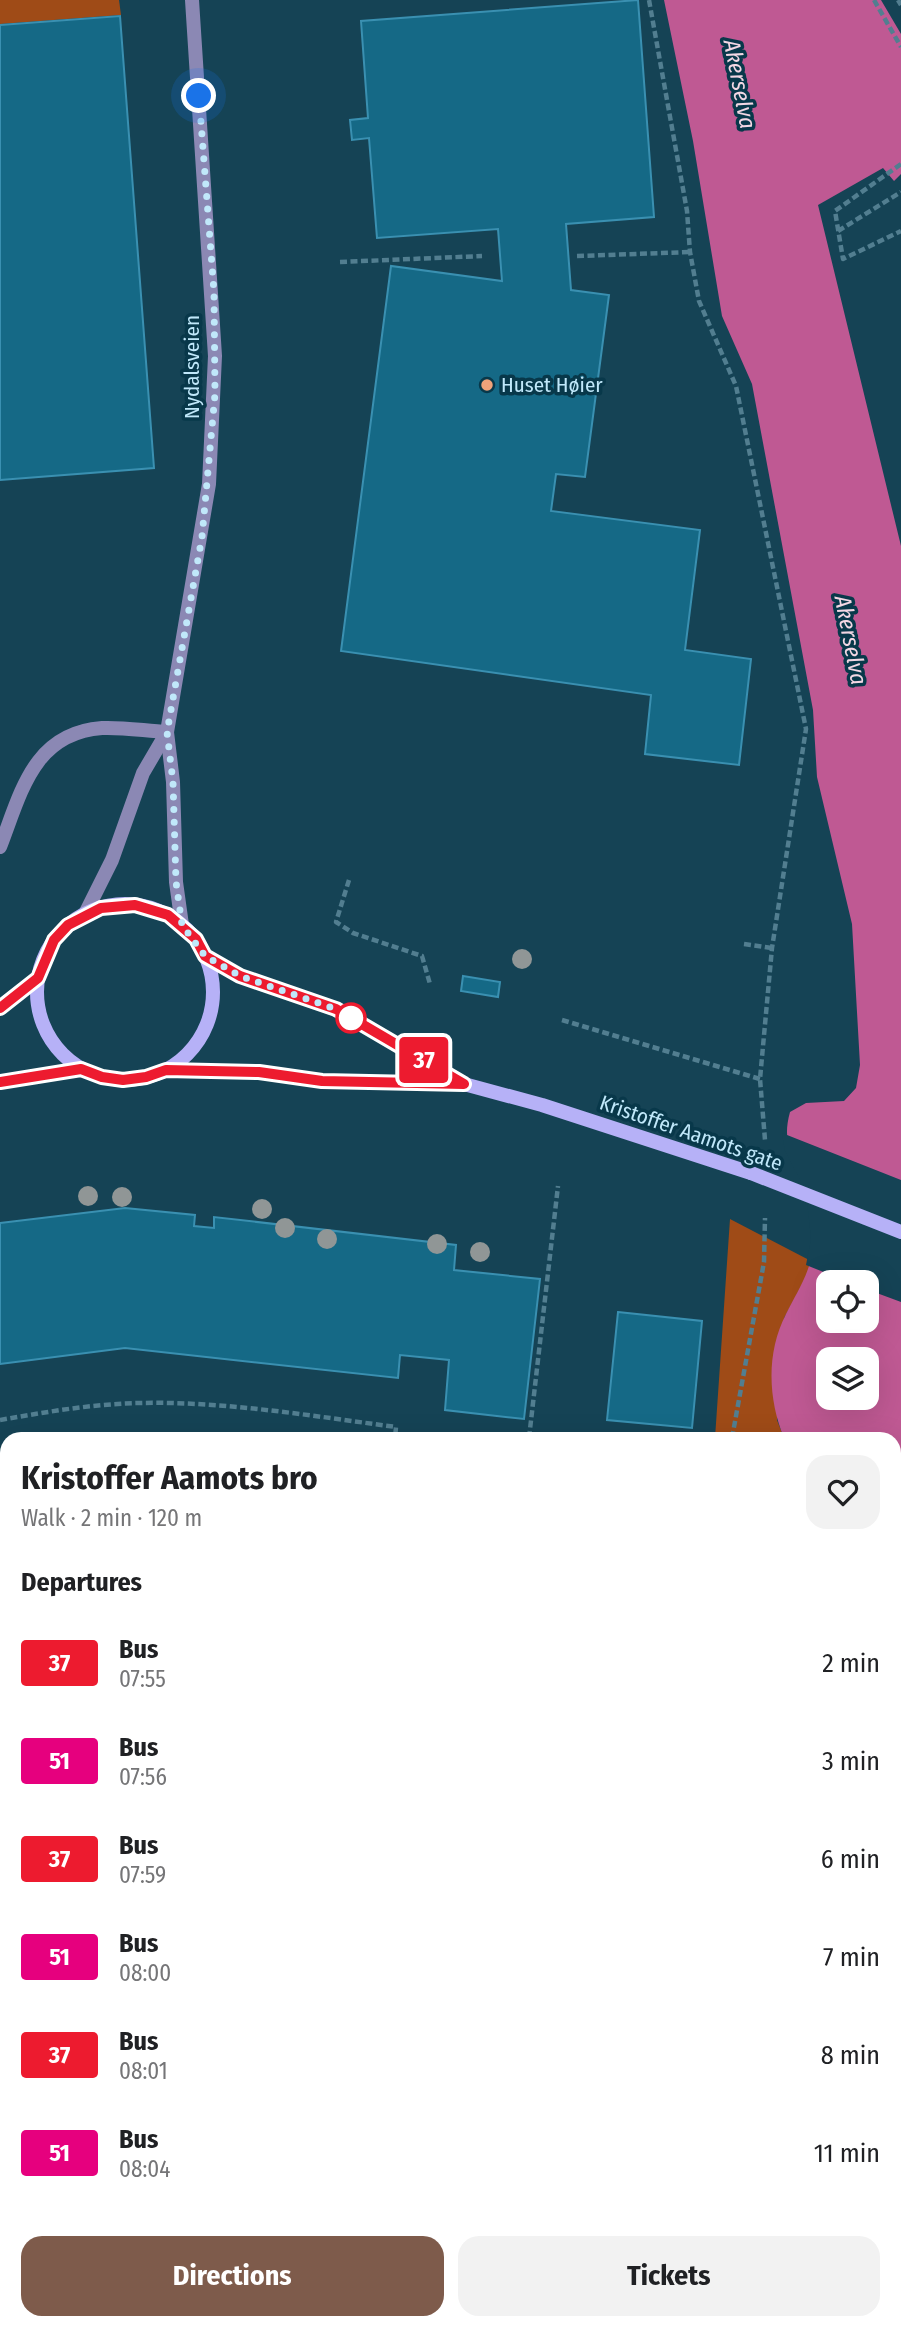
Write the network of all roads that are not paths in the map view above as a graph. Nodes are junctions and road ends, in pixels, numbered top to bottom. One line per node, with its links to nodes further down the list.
1 (192, 0): 2 (street, Nydalsveien)
2 (167, 732): 3 (street); 4 (street, Nydalsveien); 5 (street, Nydalsveien)
3 (0, 847)
4 (85, 914): 5 (street); 7 (street)
5 (182, 925): 6 (street)
6 (205, 956): 10 (street); 12 (street, Kristoffer Aamots gate)
7 (38, 978): 8 (street); 9 (street)
8 (0, 1007)
9 (81, 1069): 10 (street); 11 (street)
10 (166, 1070): 12 (street, Kristoffer Aamots gate)
11 (0, 1082)
12 (464, 1084): 13 (street, Kristoffer Aamots gate, bridge)
13 (901, 1233)

